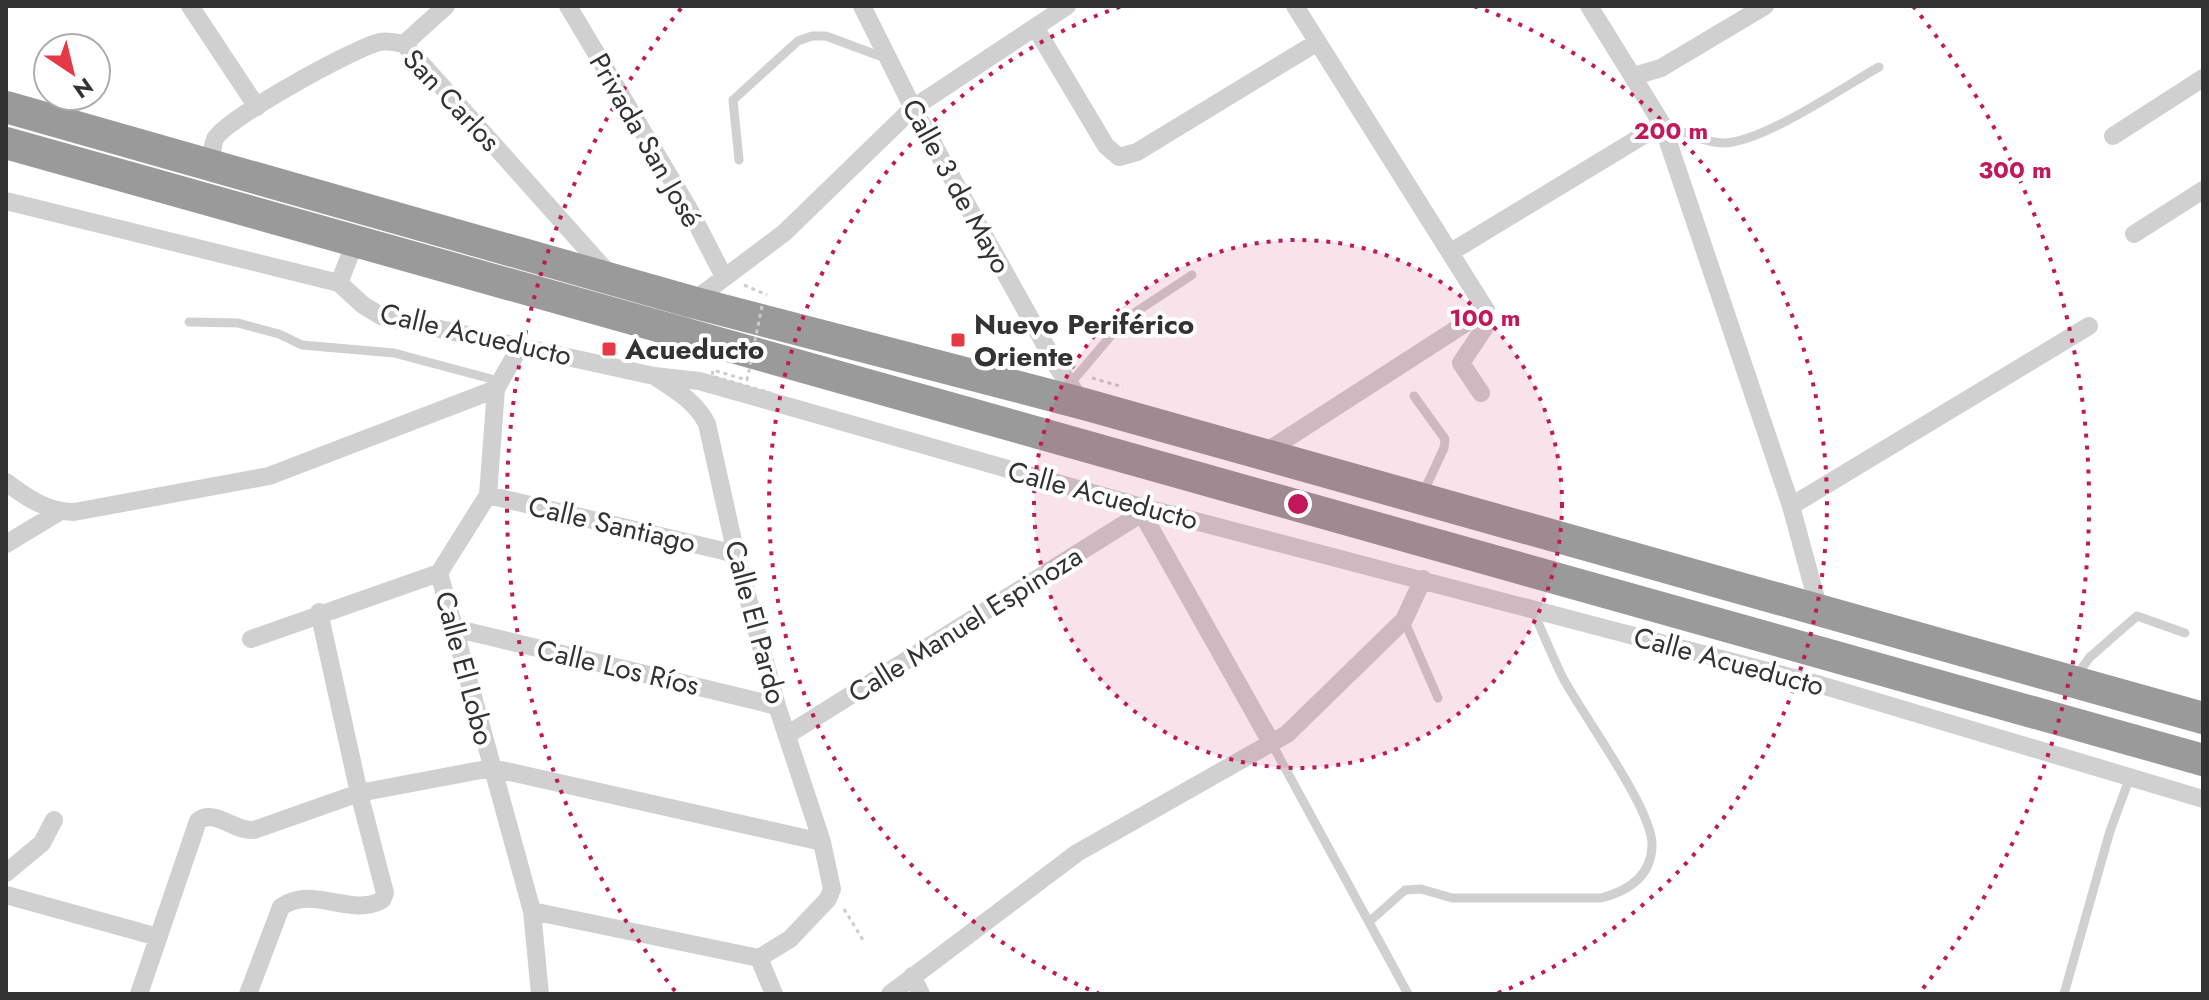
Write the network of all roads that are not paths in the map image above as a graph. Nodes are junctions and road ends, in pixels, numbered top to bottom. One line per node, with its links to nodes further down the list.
1 (190, 6): 17 (street)
2 (446, 6): 11 (street)
3 (568, 6): 29 (street, Privada San José)
4 (862, 6): 12 (street, Calle 3 de Mayo)
5 (1067, 6): 9 (street)
6 (1295, 6): 10 (street)
7 (1589, 6): 14 (street)
8 (1765, 6): 14 (street)
9 (1035, 27): 10 (street); 18 (street)
10 (1316, 43): 28 (street)
11 (404, 44): 17 (street, San Carlos); 31 (street, San Carlos)
12 (888, 59): 18 (street, Calle 3 de Mayo); 22 (lane)
13 (1879, 67): 19 (lane)
14 (1634, 76): 19 (street)
15 (2203, 78): 20 (street)
16 (6, 107): 23 (highway)
17 (257, 107): 23 (street, San Carlos)
18 (913, 108): 29 (street); 41 (street, Calle 3 de Mayo)
19 (1662, 124): 28 (street); 47 (street)
20 (2113, 136)
21 (6, 143): 27 (highway)
22 (739, 160)
23 (212, 163): 31 (highway)
24 (2203, 190): 26 (street)
25 (6, 201): 32 (street, Calle Acueducto)
26 (2134, 234)
27 (356, 240): 32 (street); 61 (highway)
28 (1451, 252): 34 (street)
29 (723, 275): 33 (street)
30 (1192, 275): 41 (lane)
31 (611, 276): 33 (highway)
32 (339, 283): 37 (street, Calle Acueducto)
33 (692, 302): 41 (highway)
34 (1486, 310): 40 (street); 43 (street)
35 (189, 322): 39 (lane)
36 (2089, 326): 47 (street)
37 (521, 345): 38 (street, Calle Acueducto); 39 (street, Calle El Lobo)
38 (654, 376): 48 (street, Calle Acueducto); 51 (street, Calle El Pardo)
39 (498, 385): 45 (street, Calle El Lobo); 49 (street)
40 (1481, 393)
41 (1077, 394): 43 (highway)
42 (1414, 396): 46 (lane)
43 (1261, 455): 46 (highway)
44 (6, 482): 49 (street)
45 (488, 495): 51 (street, Calle Santiago); 52 (street, Calle El Lobo)
46 (1419, 499): 56 (highway)
47 (1791, 506): 56 (street)
48 (1140, 510): 53 (street, Calle Acueducto); 66 (street, Calle Manuel Espinoza); 67 (street)
49 (59, 512): 50 (street)
50 (6, 544)
51 (736, 554): 64 (street, Calle El Pardo)
52 (439, 573): 55 (street); 58 (street, Calle El Lobo)
53 (1423, 579): 54 (street, Calle Acueducto); 57 (street)
54 (1531, 608): 61 (street, Calle Acueducto); 78 (lane)
55 (319, 612): 60 (street); 71 (street)
56 (1820, 613): 62 (highway)
57 (1404, 620): 63 (lane); 67 (street)
58 (458, 629): 64 (street, Calle Los Ríos); 69 (street, Calle El Lobo)
59 (2185, 633): 62 (lane)
60 (251, 639)
61 (1828, 671): 68 (highway); 70 (street, Calle Acueducto)
62 (2072, 682): 65 (highway)
63 (1438, 698)
64 (777, 706): 66 (street, Calle El Pardo)
65 (2203, 718)
66 (787, 735): 74 (street, Calle El Pardo)
67 (1272, 744): 78 (lane); 81 (street)
68 (2203, 760)
69 (492, 768): 71 (street); 74 (street); 77 (street, Calle El Lobo)
70 (2130, 777): 72 (street, Calle Acueducto); 89 (lane)
71 (359, 793): 79 (street); 83 (street)
72 (2203, 799)
73 (54, 820): 75 (street)
74 (822, 842): 80 (street, Calle El Pardo)
75 (6, 873)
76 (6, 895): 79 (street)
77 (532, 911): 80 (street); 84 (street, Calle El Lobo)
78 (1369, 922): 88 (lane)
79 (158, 937): 82 (street)
80 (759, 958): 85 (street)
81 (912, 976): 86 (street); 87 (street)
82 (139, 994)
83 (248, 994)
84 (540, 994)
85 (774, 994)
86 (890, 994)
87 (921, 994)
88 (1408, 994)
89 (2064, 994)

